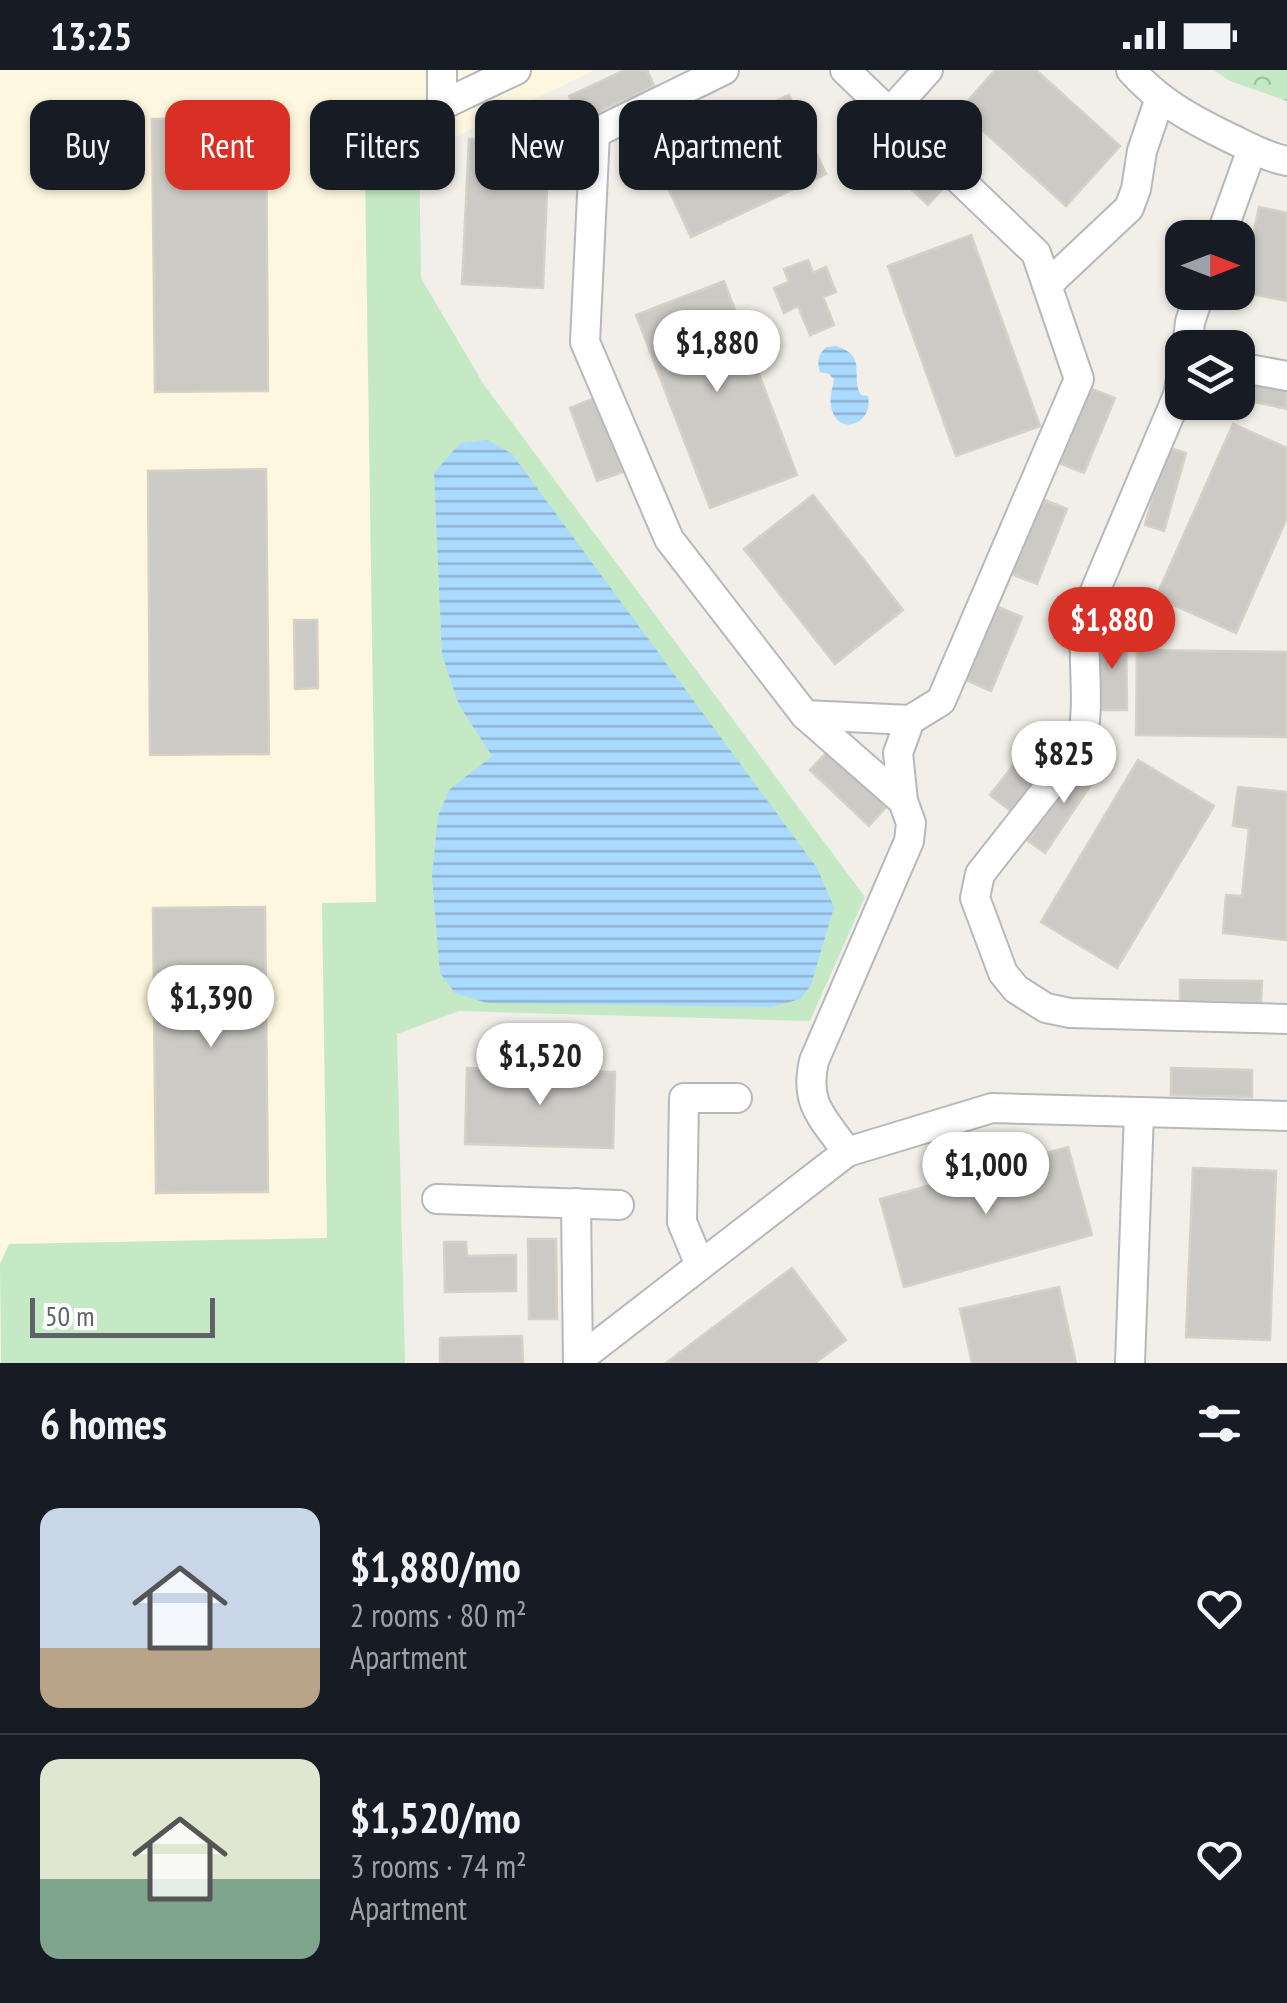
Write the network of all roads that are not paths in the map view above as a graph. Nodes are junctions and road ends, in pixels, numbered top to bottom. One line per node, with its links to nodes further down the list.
1 (442, 70): 2 (street)
2 (516, 70)
3 (724, 70): 18 (street)
4 (845, 70): 8 (street)
5 (928, 70): 9 (street)
6 (1131, 70): 7 (street)
7 (1160, 98): 10 (street); 14 (street)
8 (876, 100)
9 (901, 100)
10 (1252, 149): 11 (street); 13 (street)
11 (1287, 161)
12 (970, 190): 14 (street)
13 (1226, 220)
14 (1047, 286): 19 (street)
15 (1255, 370): 16 (street)
16 (1287, 376)
17 (1167, 420): 21 (street)
18 (806, 715): 19 (street); 20 (street)
19 (910, 720): 20 (street)
20 (903, 800): 25 (street)
21 (1287, 1019)
22 (737, 1098): 29 (street)
23 (1139, 1112): 24 (street); 25 (street); 31 (street)
24 (1287, 1116)
25 (847, 1152): 29 (street)
26 (437, 1199): 27 (street)
27 (576, 1203): 28 (street); 30 (street)
28 (619, 1205)
29 (700, 1265): 30 (street)
30 (578, 1362)
31 (1130, 1363)

